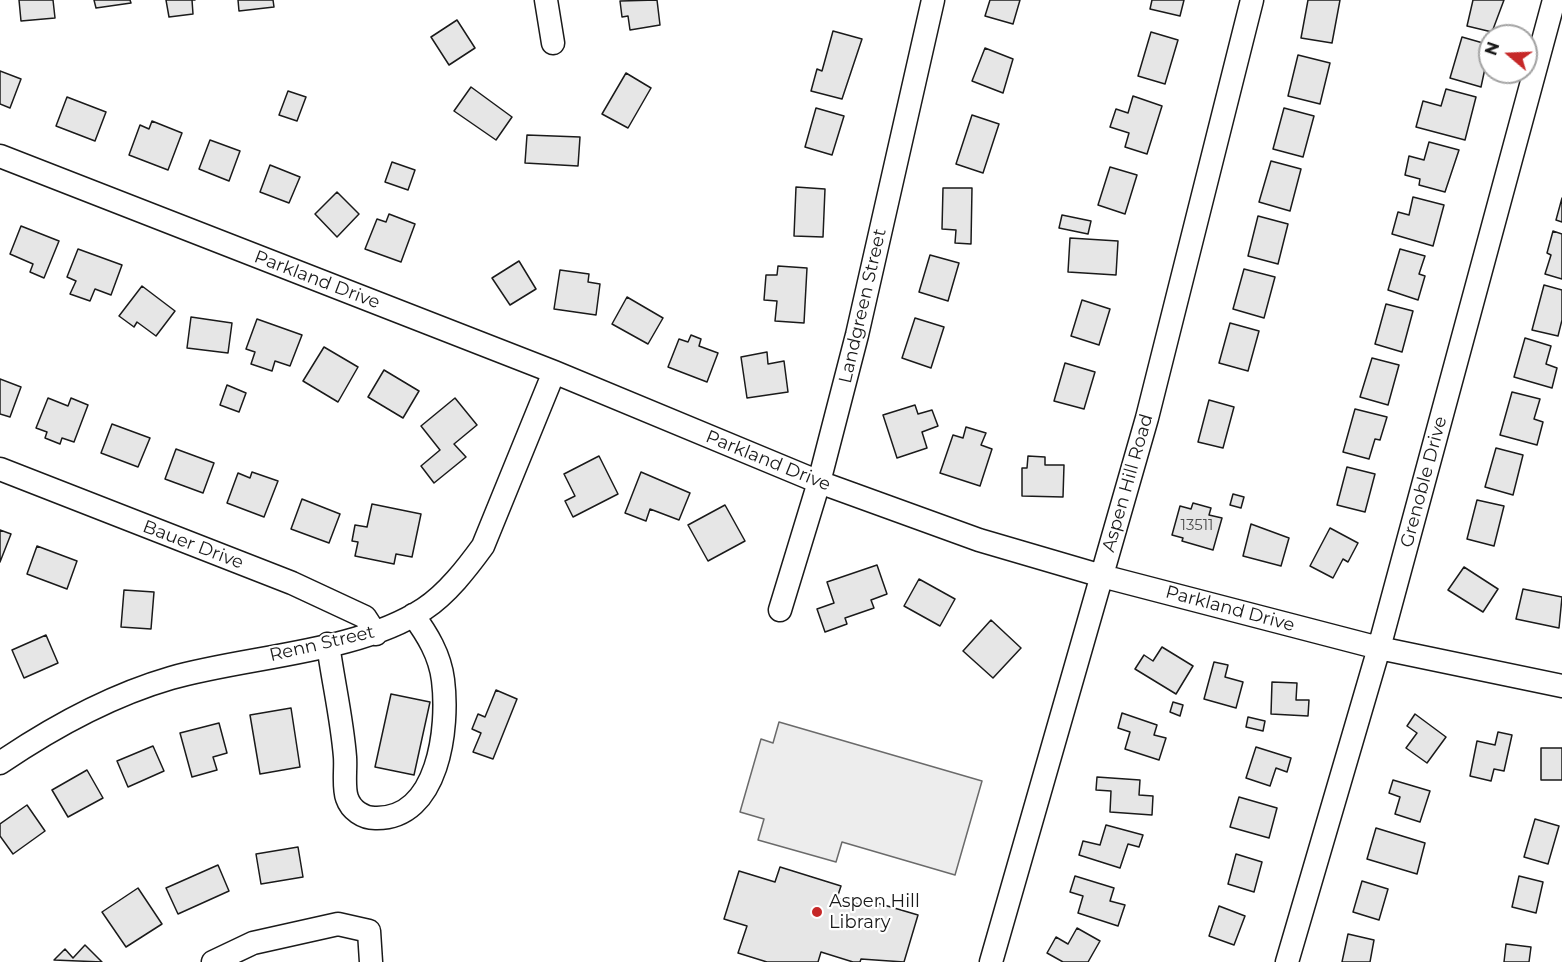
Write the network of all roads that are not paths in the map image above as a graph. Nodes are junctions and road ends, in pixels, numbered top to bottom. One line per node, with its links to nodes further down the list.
1 (546, 0): 5 (street)
2 (933, 0): 9 (street, Landgreen Street)
3 (1252, 0): 10 (street, Aspen Hill Road)
4 (1554, 0): 15 (street, Grenoble Drive)
5 (553, 43)
6 (0, 156): 7 (street, Parkland Drive)
7 (554, 372): 9 (street, Parkland Drive); 12 (street, Renn Street)
8 (0, 469): 13 (street, Bauer Drive)
9 (819, 482): 10 (street, Parkland Drive); 11 (street, Landgreen Street)
10 (1102, 576): 15 (street, Parkland Drive); 20 (street, Aspen Hill Road)
11 (780, 610)
12 (412, 615): 13 (street, Renn Street); 14 (street)
13 (376, 633): 14 (street, Renn Street)
14 (328, 644): 17 (street, Renn Street)
15 (1379, 648): 16 (street, Parkland Drive); 21 (street, Grenoble Drive)
16 (1562, 686)
17 (0, 763)
18 (213, 962): 19 (street)
19 (371, 962)
20 (991, 962)
21 (1287, 962)

